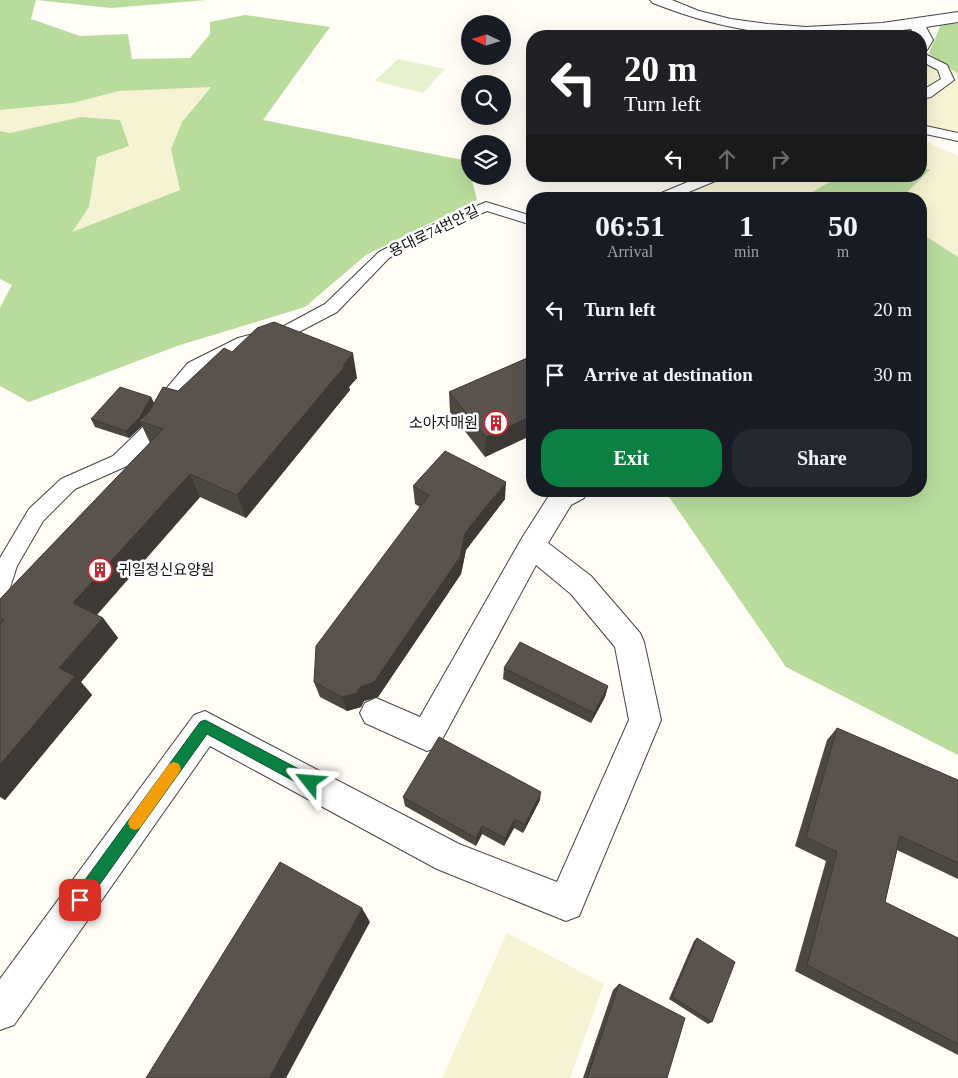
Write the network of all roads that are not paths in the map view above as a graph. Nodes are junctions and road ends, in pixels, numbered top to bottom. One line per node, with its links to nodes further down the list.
1 (658, 0): 4 (street)
2 (958, 17): 3 (street)
3 (917, 24): 5 (street); 6 (street)
4 (794, 30)
5 (865, 30)
6 (920, 30)
7 (927, 59): 8 (lane)
8 (927, 94)
9 (927, 130): 10 (lane)
10 (958, 137)
11 (700, 182): 12 (lane)
12 (676, 192)
13 (526, 219): 16 (lane, 용대로74번안길)
14 (564, 497): 15 (street)
15 (532, 546): 17 (street); 18 (street)
16 (0, 591)
17 (376, 713)
18 (0, 1010)

